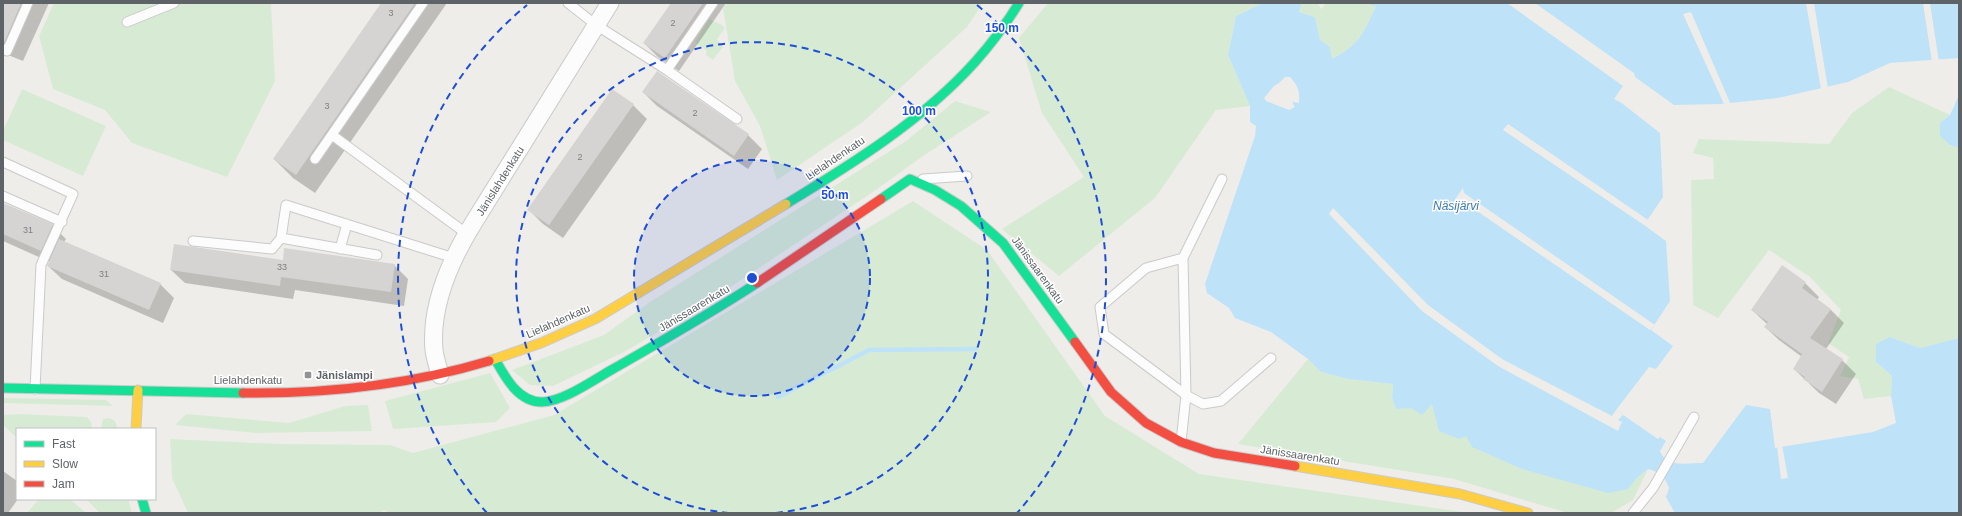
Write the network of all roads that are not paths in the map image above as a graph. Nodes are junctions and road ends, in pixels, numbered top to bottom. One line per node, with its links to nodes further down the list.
1 (28, 3): 10 (lane)
2 (174, 3): 8 (lane)
3 (423, 3): 14 (lane)
4 (568, 3): 9 (lane)
5 (610, 3): 9 (street, Jänislahdenkatu)
6 (713, 3): 12 (lane)
7 (1019, 3): 31 (street, Lielahdenkatu)
8 (126, 22)
9 (596, 25): 12 (lane); 23 (street, Jänislahdenkatu)
10 (5, 50): 11 (lane)
11 (3, 60)
12 (667, 70): 13 (lane)
13 (737, 119)
14 (332, 135): 15 (lane); 23 (lane)
15 (315, 159)
16 (3, 162): 21 (lane)
17 (967, 176): 19 (lane)
18 (1222, 179): 29 (lane)
19 (910, 180): 31 (street, Jänissaarenkatu); 39 (street, Jänissaarenkatu)
20 (3, 196): 21 (lane)
21 (62, 222): 34 (lane)
22 (347, 224): 24 (lane); 26 (lane); 28 (lane)
23 (467, 234): 28 (street, Jänislahdenkatu)
24 (281, 238): 25 (lane); 26 (lane)
25 (193, 241)
26 (340, 249): 27 (lane)
27 (377, 256)
28 (454, 258): 32 (street, Jänislahdenkatu)
29 (1183, 258): 36 (lane); 36 (lane)
30 (1271, 358): 36 (lane)
31 (495, 359): 32 (street, Lielahdenkatu)
32 (440, 375): 35 (street, Lielahdenkatu)
33 (3, 388): 34 (street, Lielahdenkatu)
34 (35, 389): 35 (street, Lielahdenkatu)
35 (138, 390): 38 (street)
36 (1186, 395): 39 (lane)
37 (1694, 417): 43 (lane)
38 (136, 428)
39 (1181, 442): 42 (street, Jänissaarenkatu)
40 (142, 500): 41 (street)
41 (146, 513)
42 (1528, 513)
43 (1632, 513)

